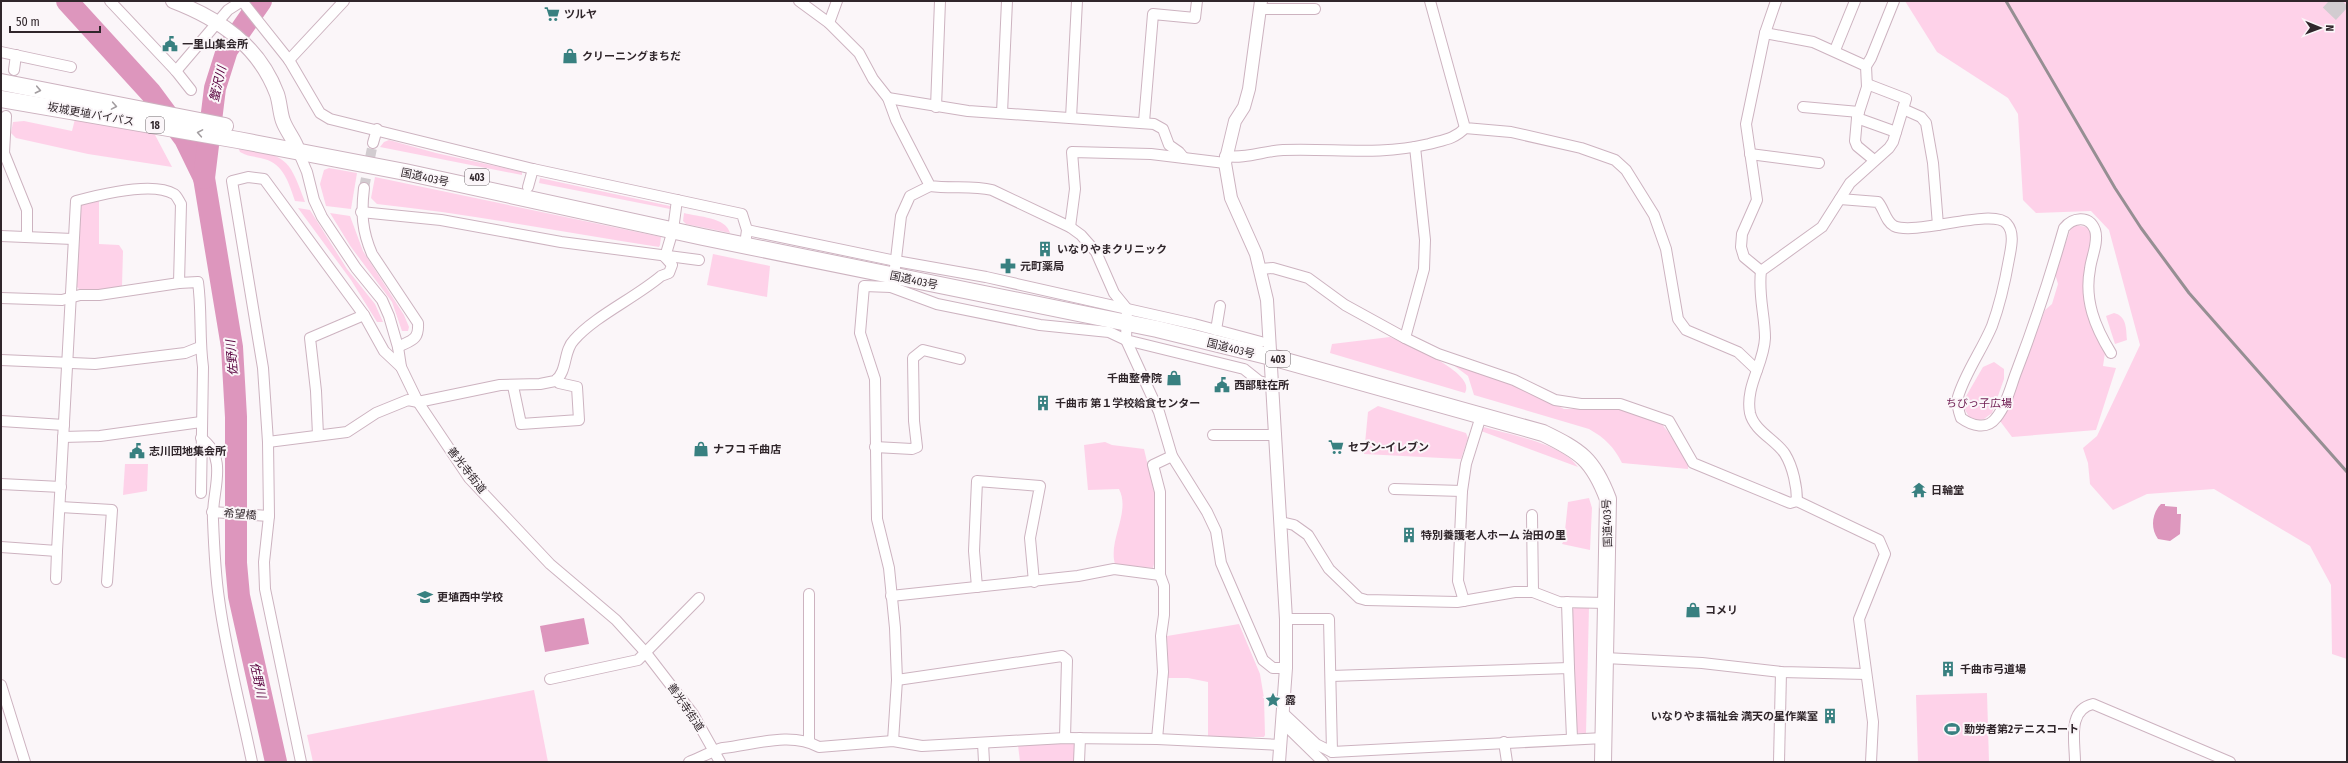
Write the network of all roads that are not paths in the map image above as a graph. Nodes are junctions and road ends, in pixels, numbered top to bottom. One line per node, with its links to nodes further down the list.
1 (110, 1): 27 (street)
2 (173, 1): 18 (main road)
3 (344, 1): 23 (street)
4 (799, 1): 17 (street)
5 (837, 1): 17 (street)
6 (940, 1): 34 (street)
7 (1007, 1): 37 (street)
8 (1077, 1): 40 (street)
9 (1197, 1): 41 (street)
10 (1430, 1): 42 (street)
11 (1776, 1): 19 (street)
12 (1855, 1): 20 (street)
13 (1894, 1): 24 (street)
14 (243, 2): 18 (street); 23 (street)
15 (1261, 5): 16 (street); 51 (street)
16 (1315, 9)
17 (829, 23): 31 (street)
18 (223, 25): 27 (street); 47 (main road)
19 (1765, 32): 20 (street); 49 (street)
20 (1834, 50): 24 (street)
21 (1, 52): 22 (street)
22 (16, 55): 25 (street); 26 (street)
23 (289, 60): 43 (street)
24 (1866, 66): 29 (street)
25 (71, 67)
26 (14, 70)
27 (176, 71): 30 (street)
28 (1, 82): 33 (highway, 坂城更埴バイパス / 18, one-way to 33)
29 (1867, 84): 36 (street); 38 (street)
30 (191, 90)
31 (888, 98): 34 (street); 55 (street)
32 (1, 99): 33 (highway, 坂城更埴バイパス / 18)
33 (74, 104): 47 (highway, 坂城更埴バイパス / 18)
34 (936, 107): 37 (street)
35 (1803, 107): 38 (street)
36 (1903, 109): 44 (street); 61 (street)
37 (1002, 113): 40 (street)
38 (1858, 115): 44 (street); 52 (street)
39 (6, 116): 45 (street)
40 (1071, 118): 41 (street)
41 (1144, 122): 50 (street)
42 (1464, 128): 48 (street); 92 (street)
43 (377, 129): 46 (street); 54 (street)
44 (1896, 132): 52 (street)
45 (2, 138): 66 (street)
46 (373, 143)
47 (296, 145): 56 (highway, 国道403号 / 403); 62 (highway, 国道403号 / 403); 85 (street, 善光寺街道)
48 (1415, 147): 51 (street); 81 (street)
49 (1750, 154): 53 (street); 72 (street)
50 (1184, 158): 51 (street); 63 (street)
51 (1225, 160): 71 (street)
52 (1874, 160): 58 (street)
53 (1819, 163)
54 (533, 169): 56 (street); 59 (street)
55 (930, 186): 63 (street); 73 (street)
56 (528, 187): 62 (highway, 国道403号 / 403)
57 (364, 188): 60 (street)
58 (1840, 199): 61 (street); 72 (street)
59 (677, 200): 64 (street); 67 (street)
60 (361, 212): 69 (street); 85 (street)
61 (1938, 225): 86 (street)
62 (657, 226): 64 (highway, 国道403号 / 403)
63 (1070, 227): 79 (street)
64 (673, 230): 67 (highway, 国道403号 / 403); 69 (street)
65 (1, 236): 66 (street)
66 (27, 237): 68 (street)
67 (746, 238): 73 (highway, 国道403号 / 403)
68 (72, 239): 74 (street); 76 (street)
69 (665, 257): 70 (street); 93 (street)
70 (699, 260)
71 (1261, 269): 81 (street); 87 (street)
72 (1761, 272): 92 (street)
73 (894, 275): 79 (highway, 国道403号 / 403); 82 (street); 107 (street)
74 (179, 283): 76 (street); 84 (street)
75 (1, 298): 76 (street)
76 (70, 298): 90 (street)
77 (1220, 306): 80 (street)
78 (364, 315): 91 (street); 101 (street); 106 (street)
79 (1127, 316): 80 (street); 82 (street); 87 (highway, 国道403号 / 403)
80 (1216, 330): 83 (street)
81 (1405, 338): 114 (street)
82 (1126, 340): 94 (street); 108 (street)
83 (1261, 342)
84 (200, 347): 90 (street); 99 (street)
85 (398, 347): 91 (street, 善光寺街道)
86 (2111, 353)
87 (1271, 357): 94 (street); 97 (highway, 国道403号 / 403)
88 (960, 359): 107 (street)
89 (1, 360): 90 (street)
90 (67, 364): 100 (street)
91 (401, 367): 96 (street, 善光寺街道)
92 (1757, 370): 114 (street)
93 (557, 380): 95 (street); 95 (street)
94 (1273, 385): 103 (street)
95 (513, 386): 96 (street)
96 (418, 402): 101 (street); 135 (street, 善光寺街道)
97 (1481, 416): 112 (street); 133 (highway, 国道403号 / 403)
98 (1, 421): 100 (street)
99 (201, 422): 104 (street); 105 (street)
100 (64, 425): 104 (street)
101 (318, 435): 106 (street)
102 (1213, 435): 103 (street)
103 (1276, 435): 119 (street)
104 (63, 437): 110 (street)
105 (201, 438): 113 (street); 116 (street)
106 (268, 442): 118 (street)
107 (875, 447): 129 (street)
108 (1172, 456): 122 (street); 137 (street)
109 (1, 484): 110 (street)
110 (61, 487): 115 (street)
111 (1394, 489): 112 (street)
112 (1462, 492): 131 (street)
113 (201, 493)
114 (1797, 501): 140 (street)
115 (60, 507): 121 (street); 124 (street)
116 (212, 512): 118 (street, 希望橋); 160 (street)
117 (1532, 515): 127 (street)
118 (269, 516): 161 (street)
119 (1281, 522): 131 (street); 134 (street)
120 (1, 547): 121 (street)
121 (57, 551): 123 (street)
122 (1160, 575): 125 (street); 151 (street)
123 (56, 579)
124 (107, 582)
125 (1034, 582): 126 (street); 126 (street)
126 (977, 587): 129 (street)
127 (1533, 592): 131 (street); 132 (street)
128 (810, 594): 153 (street)
129 (891, 596): 143 (street)
130 (700, 598): 135 (street)
131 (1464, 601)
132 (1567, 602): 133 (street); 138 (street)
133 (1606, 603): 136 (highway, 国道403号 / 403)
134 (1286, 619): 137 (street); 141 (street)
135 (646, 653): 142 (street); 157 (street, 善光寺街道)
136 (1605, 658): 139 (street); 150 (highway, 国道403号 / 403)
137 (1286, 668): 146 (street)
138 (1569, 668): 141 (street); 149 (street)
139 (1781, 672): 140 (street); 170 (street)
140 (1866, 674): 171 (street)
141 (1330, 676): 158 (street)
142 (550, 679)
143 (897, 680): 147 (street); 152 (street)
144 (1, 685): 145 (street)
145 (4, 710): 159 (street)
146 (1283, 718): 156 (street); 158 (street); 167 (street)
147 (1065, 738): 148 (street); 155 (street)
148 (1080, 738): 151 (street); 165 (street)
149 (1572, 738): 150 (street); 154 (street)
150 (1604, 738): 169 (highway, 国道403号 / 403)
151 (1157, 739): 156 (street)
152 (894, 740): 153 (street); 155 (street)
153 (809, 741): 157 (street)
154 (1504, 742): 158 (street); 168 (street)
155 (983, 743): 164 (street)
156 (1281, 745): 166 (street)
157 (715, 752): 162 (street); 163 (street, 善光寺街道)
158 (1332, 752)
159 (25, 762)
160 (252, 762)
161 (301, 762)
162 (689, 762)
163 (720, 762)
164 (984, 762)
165 (1079, 762)
166 (1279, 762)
167 (1323, 762)
168 (1507, 762)
169 (1602, 762)
170 (1779, 762)
171 (1871, 762)
172 (2075, 762): 173 (street)
173 (2230, 762)

